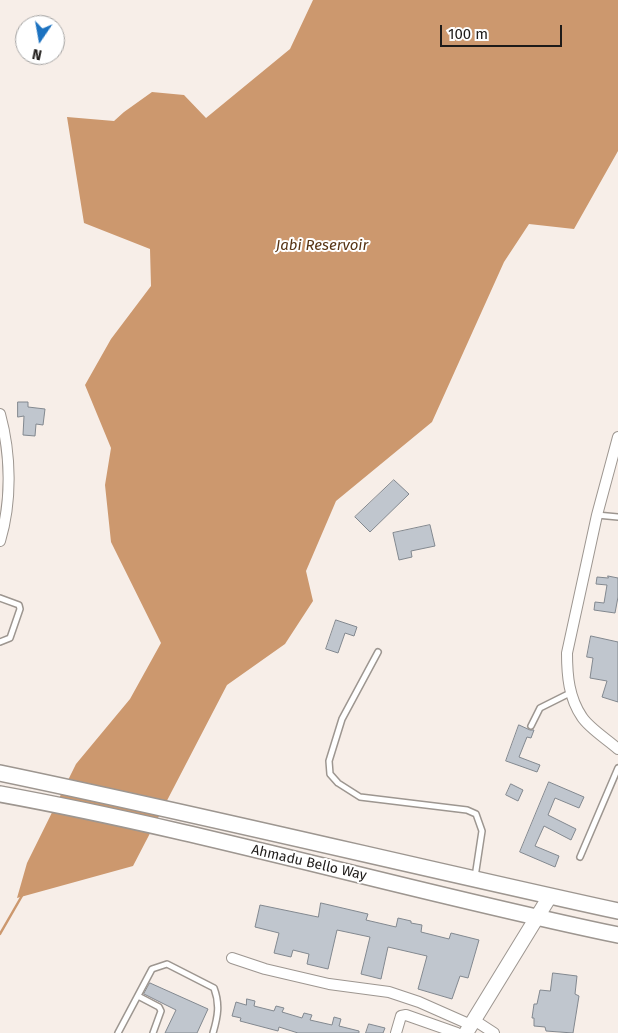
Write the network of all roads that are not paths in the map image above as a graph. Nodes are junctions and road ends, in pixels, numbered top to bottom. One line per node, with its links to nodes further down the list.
1 (0, 414): 5 (street)
2 (618, 437): 3 (street)
3 (597, 514): 4 (lane); 9 (street)
4 (618, 517)
5 (0, 541)
6 (0, 598): 7 (lane)
7 (0, 642)
8 (378, 652): 16 (lane)
9 (570, 692): 10 (lane); 11 (street)
10 (531, 726)
11 (618, 749)
12 (618, 768): 15 (lane)
13 (0, 773): 16 (main road, Ahmadu Bello Way)
14 (0, 794): 19 (main road, Ahmadu Bello Way)
15 (580, 857)
16 (474, 880): 17 (main road, Ahmadu Bello Way)
17 (550, 896): 18 (main road, Ahmadu Bello Way); 19 (street)
18 (618, 911)
19 (538, 918): 20 (main road, Ahmadu Bello Way); 23 (street)
20 (618, 935)
21 (232, 958): 23 (street)
22 (138, 996): 24 (lane); 25 (lane); 26 (lane)
23 (470, 1026): 29 (street)
24 (118, 1033)
25 (153, 1033)
26 (213, 1033)
27 (396, 1033): 28 (street)
28 (457, 1033)
29 (494, 1033)

